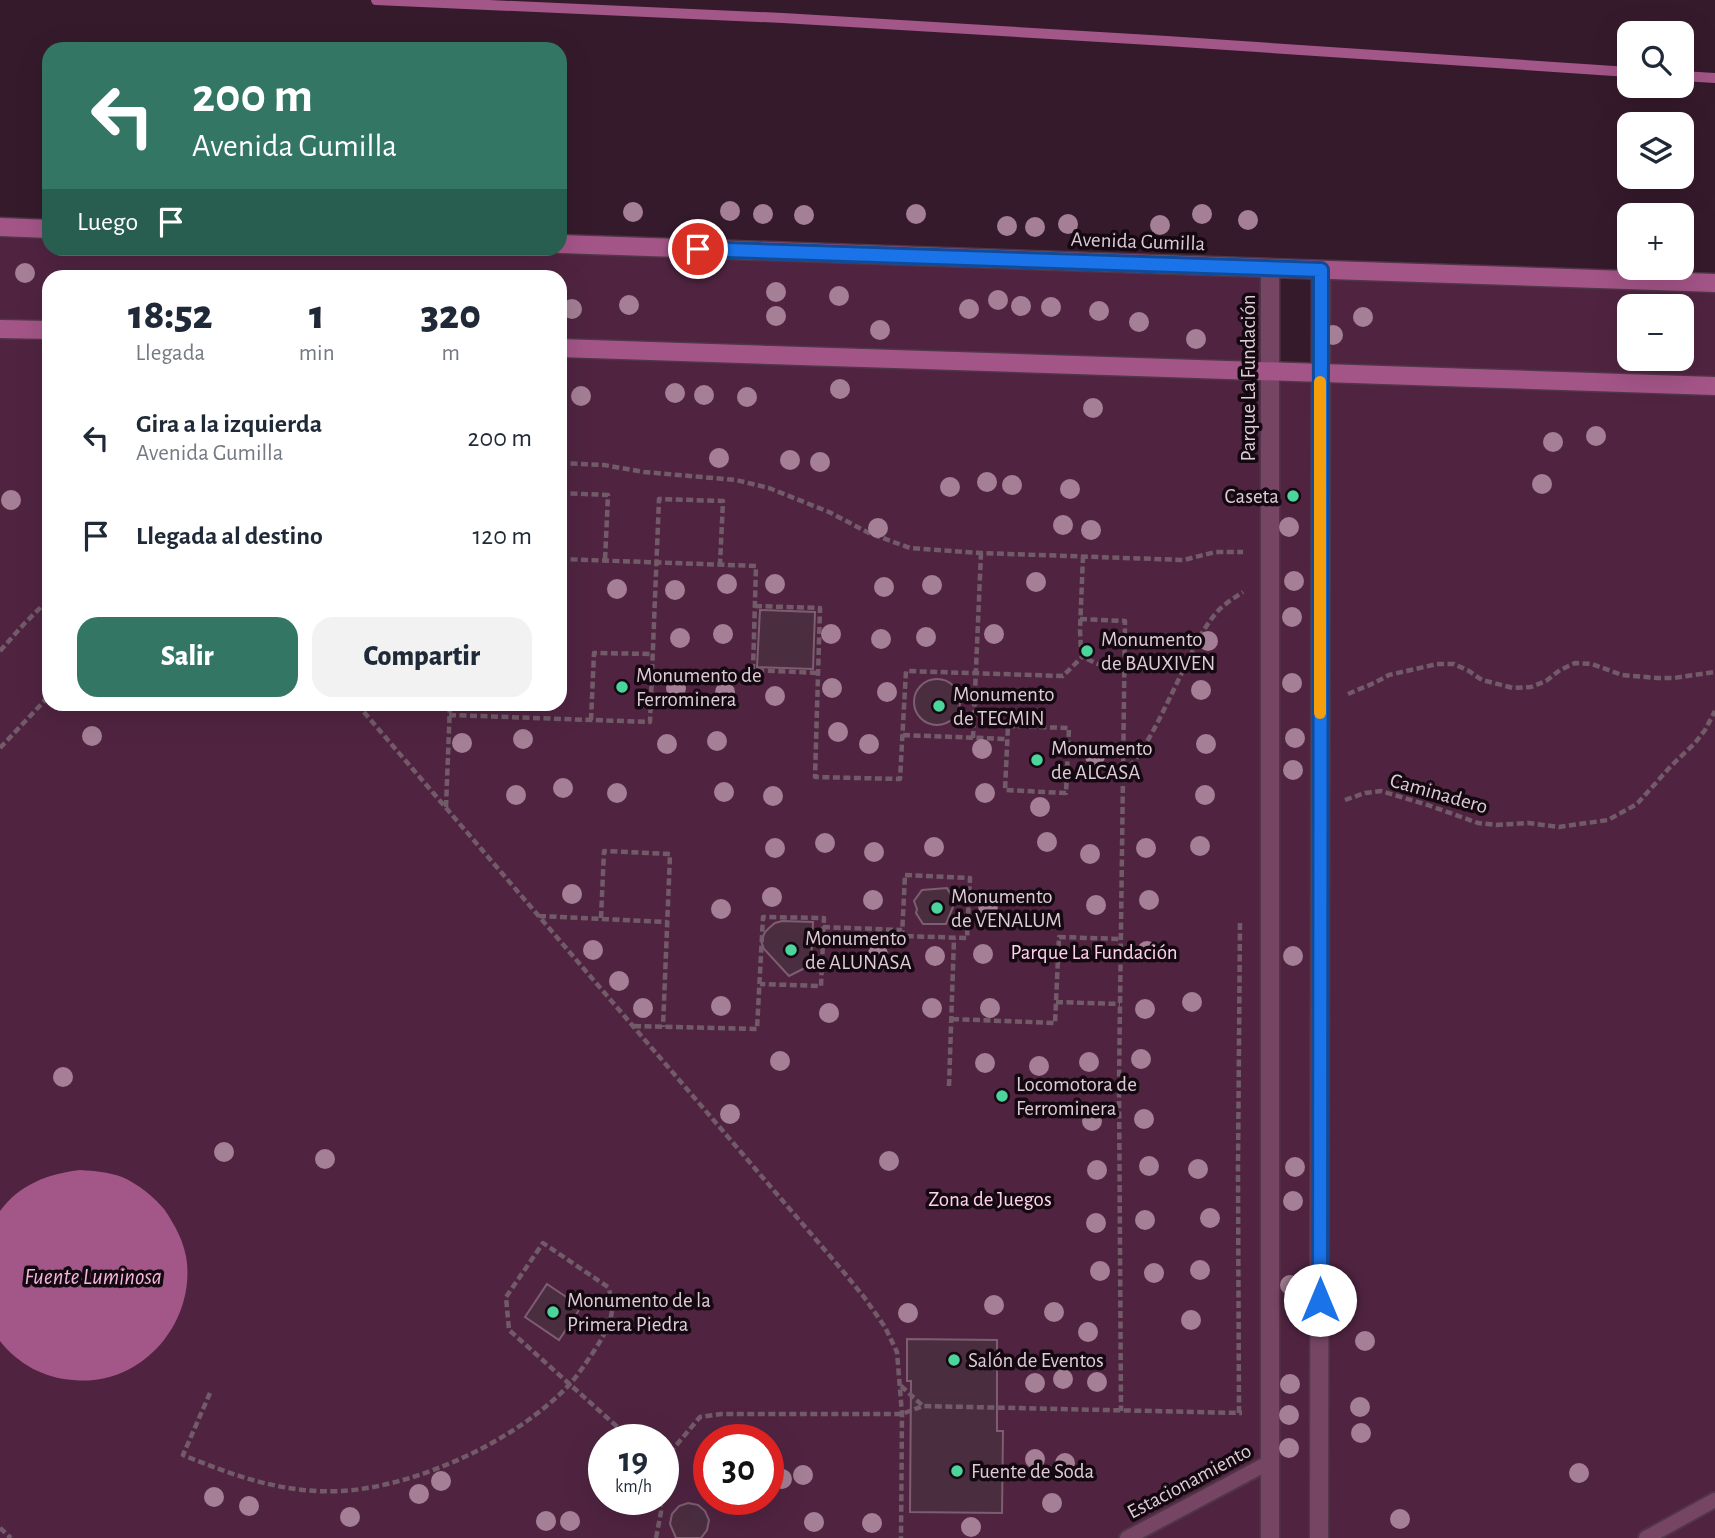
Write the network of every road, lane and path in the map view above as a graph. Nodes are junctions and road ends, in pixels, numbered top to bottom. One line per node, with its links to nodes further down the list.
1 (0, 227): 2 (main road)
2 (42, 229)
3 (567, 244): 4 (main road, Avenida Gumilla)
4 (1270, 268): 5 (main road, Avenida Gumilla); 10 (street, Parque La Fundación)
5 (1321, 270): 6 (main road, Avenida Gumilla); 11 (street)
6 (1715, 283)
7 (0, 329): 8 (main road)
8 (42, 331)
9 (567, 348): 10 (main road)
10 (1271, 372): 11 (main road); 67 (street, Parque La Fundación)
11 (1320, 373): 12 (main road); 33 (street)
12 (1715, 386)
13 (567, 463): 16 (path)
14 (567, 493): 19 (path)
15 (1243, 552): 17 (path)
16 (981, 553): 17 (path); 31 (path)
17 (1083, 556): 25 (path)
18 (567, 559): 19 (path)
19 (605, 560): 20 (path)
20 (656, 562): 21 (path); 21 (path); 27 (path)
21 (720, 564): 24 (path)
22 (1243, 592): 44 (path)
23 (42, 606): 26 (path)
24 (755, 606): 32 (path); 32 (path)
25 (1080, 619): 28 (path); 29 (path)
26 (0, 651)
27 (653, 654): 39 (path); 39 (path)
28 (1084, 655): 29 (path); 31 (path)
29 (1124, 665): 44 (path)
30 (1715, 671): 33 (path)
31 (976, 672): 40 (path); 41 (path)
32 (819, 673): 40 (path)
33 (1320, 701): 46 (street)
34 (42, 703): 43 (path)
35 (363, 711): 45 (path)
36 (449, 711): 38 (path)
37 (1715, 711): 46 (path, Caminadero)
38 (449, 715): 39 (path); 45 (path)
39 (591, 720)
40 (902, 735): 41 (path)
41 (973, 737): 42 (path)
42 (1007, 739): 42 (path)
43 (0, 748)
44 (1123, 776): 53 (path)
45 (446, 807): 47 (path)
46 (1320, 813): 79 (street)
47 (539, 916): 48 (path); 58 (path)
48 (601, 918): 49 (path); 49 (path)
49 (667, 922): 59 (path)
50 (824, 927): 51 (path); 54 (path); 54 (path)
51 (902, 930): 52 (path); 52 (path)
52 (954, 938): 57 (path)
53 (1121, 939): 55 (path); 56 (path)
54 (760, 984): 59 (path)
55 (1056, 1002): 56 (path); 57 (path)
56 (1120, 1004): 65 (path)
57 (952, 1020): 60 (path)
58 (634, 1026): 59 (path); 62 (path)
59 (663, 1027)
60 (949, 1086)
61 (569, 1385): 61 (path); 63 (path); 68 (path)
62 (901, 1386): 64 (path); 66 (path)
63 (210, 1393)
64 (923, 1406): 65 (path); 66 (path)
65 (1121, 1411): 67 (path)
66 (902, 1414): 69 (path); 76 (path)
67 (1270, 1414): 70 (street, Parque La Fundación)
68 (614, 1424)
69 (679, 1442)
70 (1270, 1462): 77 (lane, Estacionamiento); 78 (street, Parque La Fundación)
71 (1715, 1500): 80 (lane)
72 (660, 1515): 75 (path)
73 (0, 1528): 74 (path)
74 (11, 1538)
75 (656, 1538)
76 (901, 1538)
77 (1127, 1538)
78 (1270, 1538)
79 (1320, 1538)
80 (1646, 1538)

